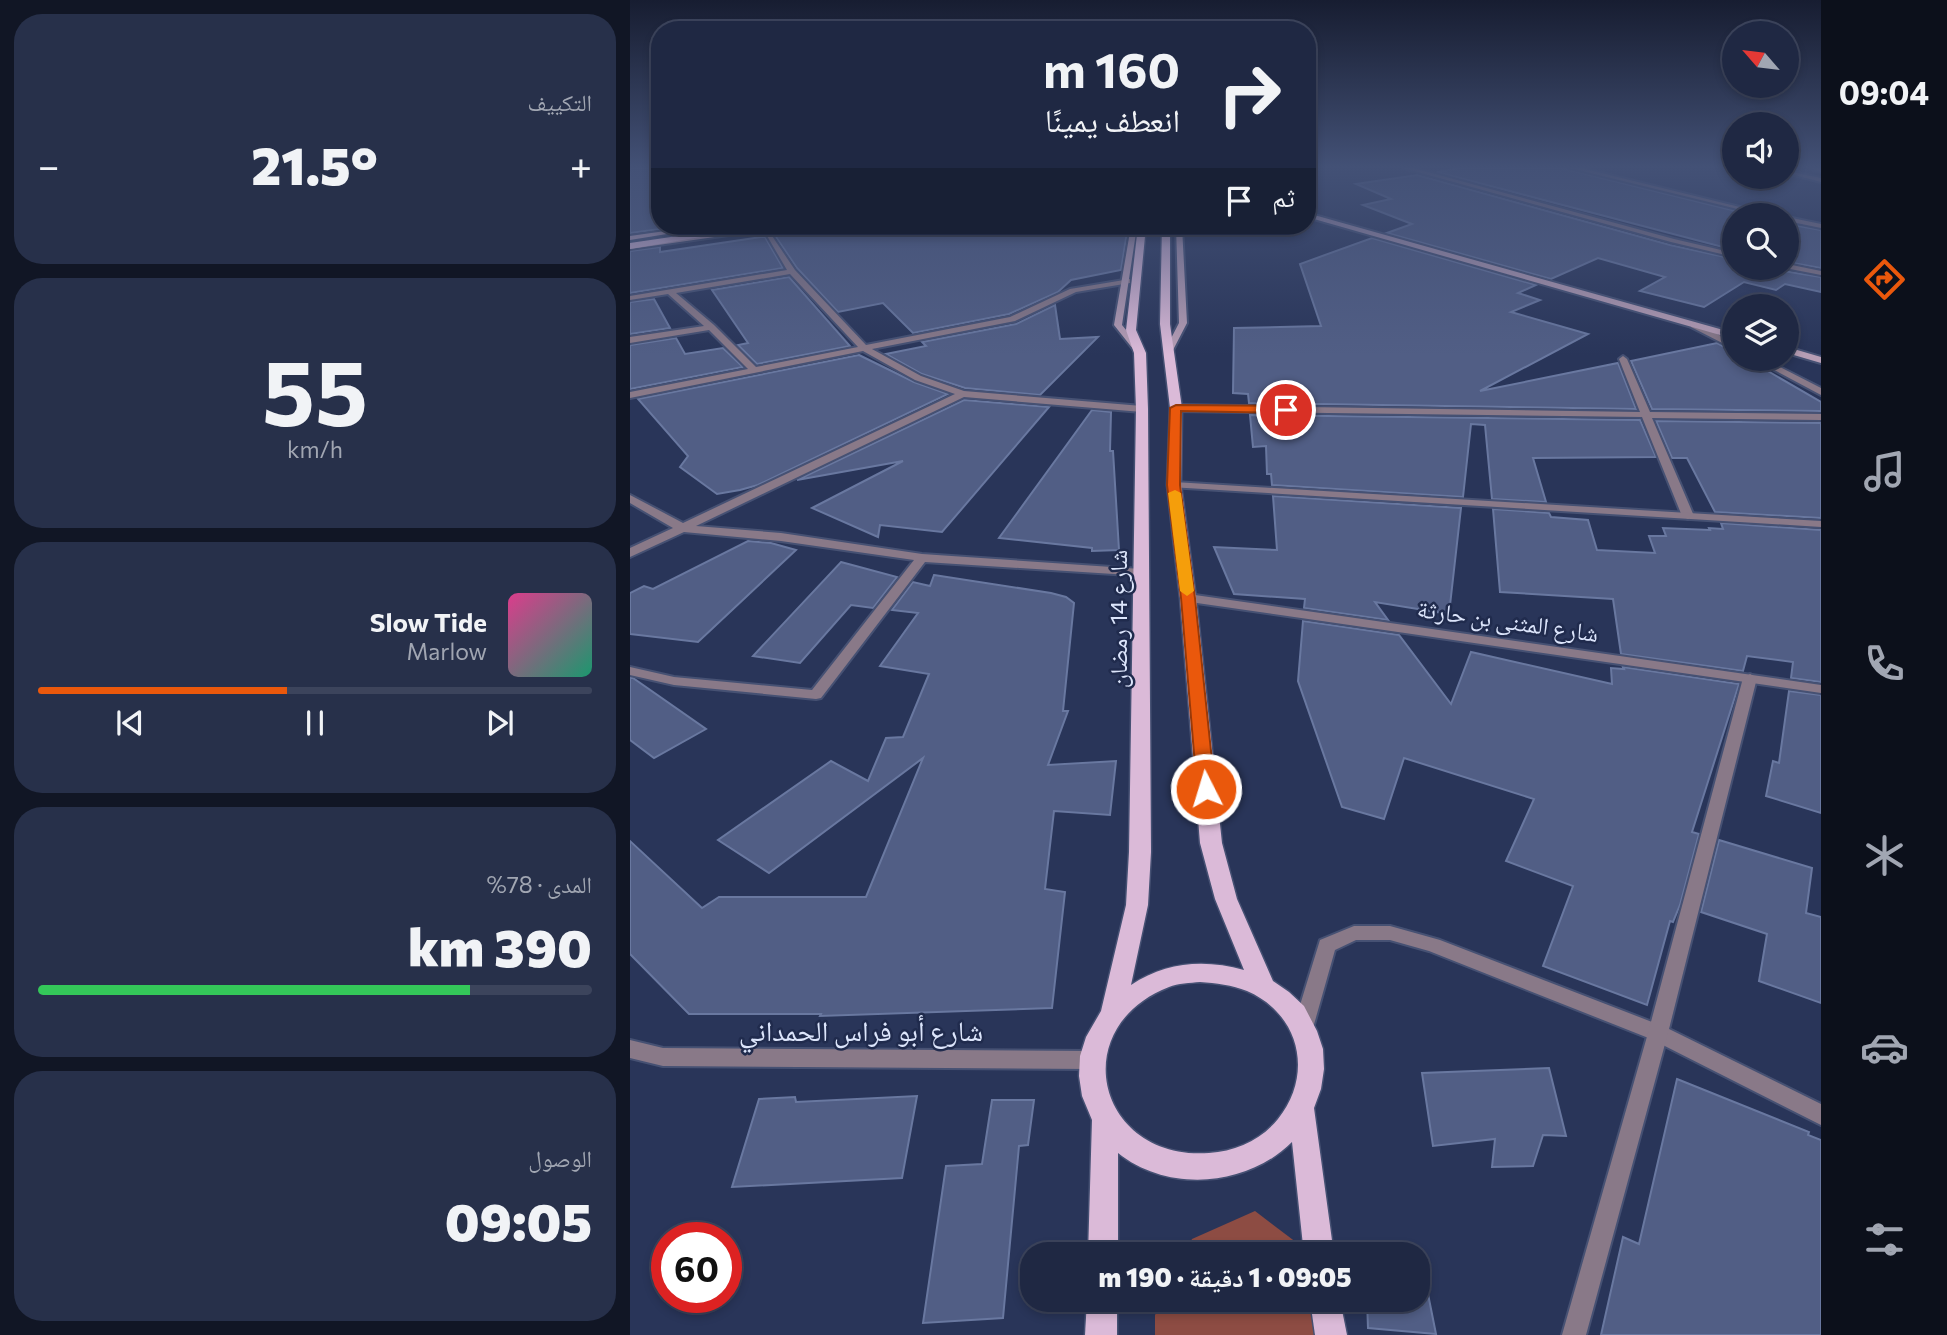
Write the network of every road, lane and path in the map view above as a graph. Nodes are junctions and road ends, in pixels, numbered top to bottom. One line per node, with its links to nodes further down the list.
1 (1370, 230): 19 (main road)
2 (1634, 230): 12 (street)
3 (651, 235): 10 (main road)
4 (710, 235): 11 (main road)
5 (768, 235): 14 (street)
6 (1133, 235): 16 (main road)
7 (1141, 235): 26 (main road, شارع 14 رمضان)
8 (1166, 235): 25 (main road)
9 (1179, 235): 25 (main road)
10 (630, 238)
11 (630, 247)
12 (1722, 252)
13 (1799, 268): 15 (street)
14 (792, 271): 17 (street); 24 (street)
15 (1821, 273)
16 (1127, 281): 24 (street); 26 (main road)
17 (670, 292): 18 (street); 20 (street)
18 (630, 298)
19 (1695, 325): 21 (main road); 23 (street)
20 (711, 327): 22 (street); 30 (street)
21 (1722, 333)
22 (630, 340)
23 (1722, 340)
24 (865, 349): 30 (street); 33 (street)
25 (1169, 350): 35 (main road)
26 (1140, 353): 36 (main road, شارع 14 رمضان)
27 (1799, 354): 29 (main road)
28 (1623, 359): 37 (street)
29 (1821, 360)
30 (755, 371): 34 (street)
31 (1781, 371): 32 (street)
32 (1821, 392)
33 (963, 394): 36 (street); 43 (street)
34 (630, 395)
35 (1176, 408): 37 (street); 39 (main road)
36 (1142, 409): 46 (main road, شارع 14 رمضان)
37 (1645, 414): 38 (street); 41 (street)
38 (1821, 417)
39 (1174, 485): 41 (street); 47 (main road)
40 (630, 498): 43 (street)
41 (1688, 516): 42 (street)
42 (1821, 524)
43 (682, 528): 44 (street); 45 (street)
44 (630, 553)
45 (922, 558): 46 (street); 48 (street)
46 (1141, 573): 52 (main road, شارع 14 رمضان)
47 (1188, 598): 49 (street, شارع المثنى بن حارثة); 51 (main road)
48 (630, 671)
49 (1750, 678): 50 (street, شارع المثنى بن حارثة); 54 (street)
50 (1821, 689)
51 (1264, 988): 52 (main road); 53 (main road)
52 (1113, 1012): 56 (main road)
53 (1303, 1028): 54 (street); 57 (main road)
54 (1658, 1033): 58 (street); 66 (street)
55 (630, 1049): 56 (street, شارع أبو فراس الحمداني)
56 (1092, 1060): 59 (main road)
57 (1302, 1110): 59 (main road); 61 (main road)
58 (1821, 1115)
59 (1105, 1120): 60 (main road)
60 (1103, 1242)
61 (1317, 1242)
62 (1102, 1312): 64 (main road)
63 (1327, 1312): 65 (main road)
64 (1101, 1335)
65 (1331, 1335)
66 (1574, 1335)

